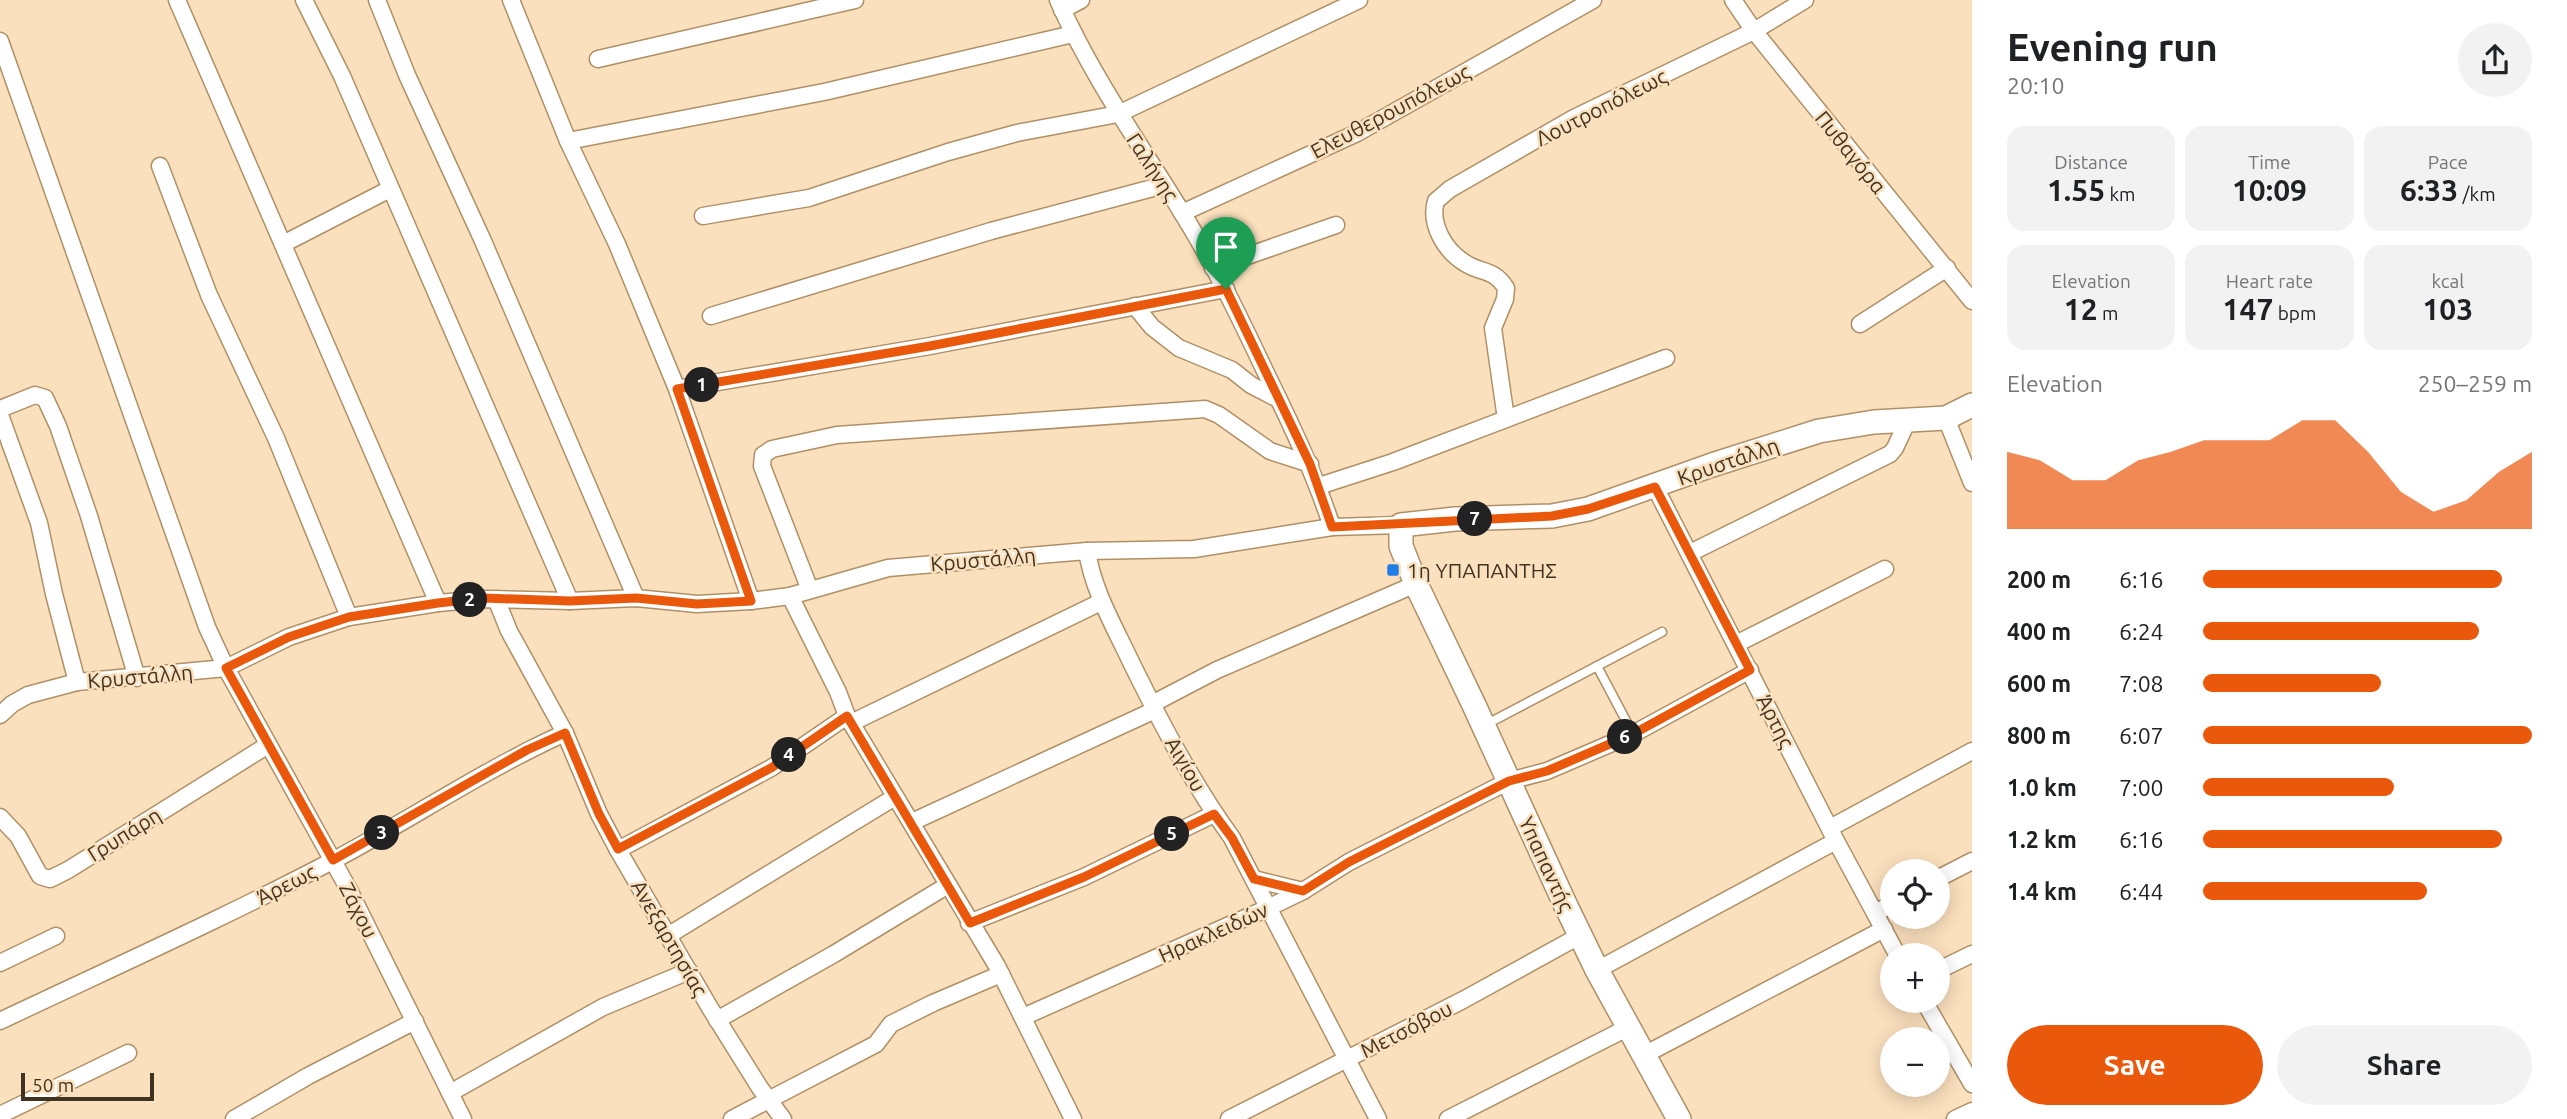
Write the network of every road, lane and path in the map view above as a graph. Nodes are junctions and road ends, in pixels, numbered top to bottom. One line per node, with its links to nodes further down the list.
1 (177, 0): 24 (street)
2 (303, 0): 20 (street)
3 (377, 0): 53 (street)
4 (511, 0): 17 (street)
5 (855, 0): 15 (street)
6 (1081, 0): 11 (street)
7 (1359, 0): 16 (street)
8 (1593, 0): 21 (street, Ελευθερουπόλεως)
9 (1733, 0): 12 (street, Πυθαγόρα)
10 (1805, 0): 12 (street, Λουτροπόλεως)
11 (1060, 5): 13 (street, Γαλήνης)
12 (1755, 31): 26 (street, Πυθαγόρα); 39 (street, Λουτροπόλεως)
13 (1073, 34): 16 (street, Γαλήνης); 17 (street)
14 (0, 41): 63 (street, Ζάχου)
15 (598, 59)
16 (1118, 114): 19 (street, Γαλήνης); 22 (street)
17 (568, 141): 33 (street)
18 (160, 166): 59 (street)
19 (1164, 185): 21 (street, Γαλήνης); 30 (street)
20 (390, 189): 24 (street); 55 (street)
21 (1182, 213): 25 (street, Γαλήνης)
22 (703, 216)
23 (1336, 225): 25 (street)
24 (283, 244): 58 (street)
25 (1213, 268): 27 (street, Γαλήνης)
26 (1947, 268): 28 (street, Πυθαγόρα); 31 (street)
27 (1226, 289): 29 (street); 34 (street, Γαλήνης)
28 (1972, 301)
29 (1135, 306): 33 (street); 34 (street)
30 (711, 316)
31 (1860, 324)
32 (1666, 358): 39 (street)
33 (677, 389): 56 (street)
34 (1278, 399): 41 (street, Γαλήνης)
35 (1972, 405): 38 (street, Κρυστάλλη)
36 (0, 409): 65 (street)
37 (0, 415): 66 (street)
38 (1945, 418): 40 (street, Κρυστάλλη); 42 (street)
39 (1506, 419): 43 (street)
40 (1908, 420): 44 (street, Κρυστάλλη); 48 (street)
41 (1310, 464): 43 (street, Γαλήνης); 51 (street)
42 (1972, 483)
43 (1319, 486): 46 (street, Γαλήνης)
44 (1655, 487): 45 (street, Κρυστάλλη); 48 (street, Άρτης)
45 (1401, 525): 46 (street, Κρυστάλλη); 50 (street, Υπαπαντής)
46 (1332, 527): 47 (street, Κρυστάλλη)
47 (1087, 551): 51 (street, Κρυστάλλη); 57 (street, Αιγίου)
48 (1690, 553): 61 (street, Άρτης)
49 (1885, 569): 61 (street)
50 (1416, 584): 67 (street); 70 (street, Υπαπαντής)
51 (810, 590): 52 (street, Κρυστάλλη)
52 (790, 596): 56 (street, Κρυστάλλη); 69 (street)
53 (636, 598): 55 (street, Κρυστάλλη); 56 (street, Κρυστάλλη)
54 (496, 599): 55 (street, Κρυστάλλη); 58 (street, Κρυστάλλη); 71 (street, Ανεξαρτησίας)
55 (570, 601)
56 (751, 601)
57 (1101, 602): 67 (street, Αιγίου); 69 (street)
58 (438, 603): 59 (street, Κρυστάλλη)
59 (349, 617): 63 (street, Κρυστάλλη)
60 (1662, 632): 62 (lane)
61 (1736, 643): 64 (street, Άρτης)
62 (1597, 666): 70 (lane); 72 (lane)
63 (226, 668): 65 (street, Κρυστάλλη); 73 (street, Ζάχου)
64 (1750, 670): 72 (street, Ηρακλειδών); 80 (street, Άρτης)
65 (137, 678): 66 (street, Κρυστάλλη)
66 (77, 682): 68 (street, Κρυστάλλη)
67 (1154, 707): 77 (street, Αιγίου); 79 (street)
68 (0, 714)
69 (849, 720): 76 (street); 81 (street)
70 (1484, 725): 75 (street, Υπαπαντής)
71 (565, 733): 81 (street, Ανεξαρτησίας); 82 (street, Άρεως)
72 (1633, 734): 75 (street, Ηρακλειδών)
73 (268, 745): 78 (street, Γρυπάρη); 82 (street, Ζάχου)
74 (1972, 751): 80 (street)
75 (1509, 781): 87 (street, Ηρακλειδών); 96 (street, Υπαπαντής)
76 (895, 797): 79 (street); 94 (street)
77 (1214, 814): 85 (street, Αιγίου); 92 (street)
78 (0, 817)
79 (912, 822): 86 (street)
80 (1833, 834): 90 (street, Άρτης); 101 (street)
81 (618, 849): 94 (street, Ανεξαρτησίας)
82 (333, 860): 107 (street, Άρεως); 108 (street, Ζάχου)
83 (1972, 861): 84 (street)
84 (1950, 872)
85 (1254, 879): 87 (street); 88 (street, Αιγίου)
86 (948, 885): 92 (street); 106 (street)
87 (1303, 891): 88 (street, Ηρακλειδών)
88 (1269, 908): 105 (street, Ηρακλειδών); 112 (street, Αιγίου)
89 (1880, 910): 90 (street)
90 (1875, 913): 91 (street, Άρτης)
91 (1880, 922)
92 (970, 923): 103 (street)
93 (1884, 929): 97 (street, Άρτης); 111 (street)
94 (669, 935): 102 (street, Ανεξαρτησίας)
95 (56, 936): 99 (street)
96 (1581, 936): 101 (street, Υπαπαντής); 112 (street, Μετσόβου)
97 (1891, 943)
98 (1972, 954): 100 (street)
99 (0, 963)
100 (1950, 965)
101 (1597, 970): 109 (street, Υπαπαντής)
102 (689, 971): 106 (street, Ανεξαρτησίας); 114 (street)
103 (1001, 974): 105 (street); 115 (street)
104 (1931, 1013): 113 (street)
105 (1023, 1017): 122 (street)
106 (717, 1020): 115 (street, Ανεξαρτησίας)
107 (0, 1021)
108 (415, 1021): 114 (street, Ζάχου); 118 (street)
109 (1629, 1027): 111 (street, Υπαπαντής); 125 (street)
110 (128, 1053): 117 (street)
111 (1644, 1055): 126 (street, Υπαπαντής)
112 (1348, 1059): 123 (street, Μετσόβου); 124 (street, Αιγίου)
113 (1971, 1081)
114 (450, 1093): 119 (street, Ζάχου)
115 (769, 1099): 120 (street); 121 (street, Ανεξαρτησίας)
116 (1972, 1111): 127 (street)
117 (3, 1116)
118 (234, 1119)
119 (463, 1119)
120 (732, 1119)
121 (783, 1119)
122 (1073, 1119)
123 (1229, 1119)
124 (1378, 1119)
125 (1448, 1119)
126 (1679, 1119)
127 (1955, 1119)

